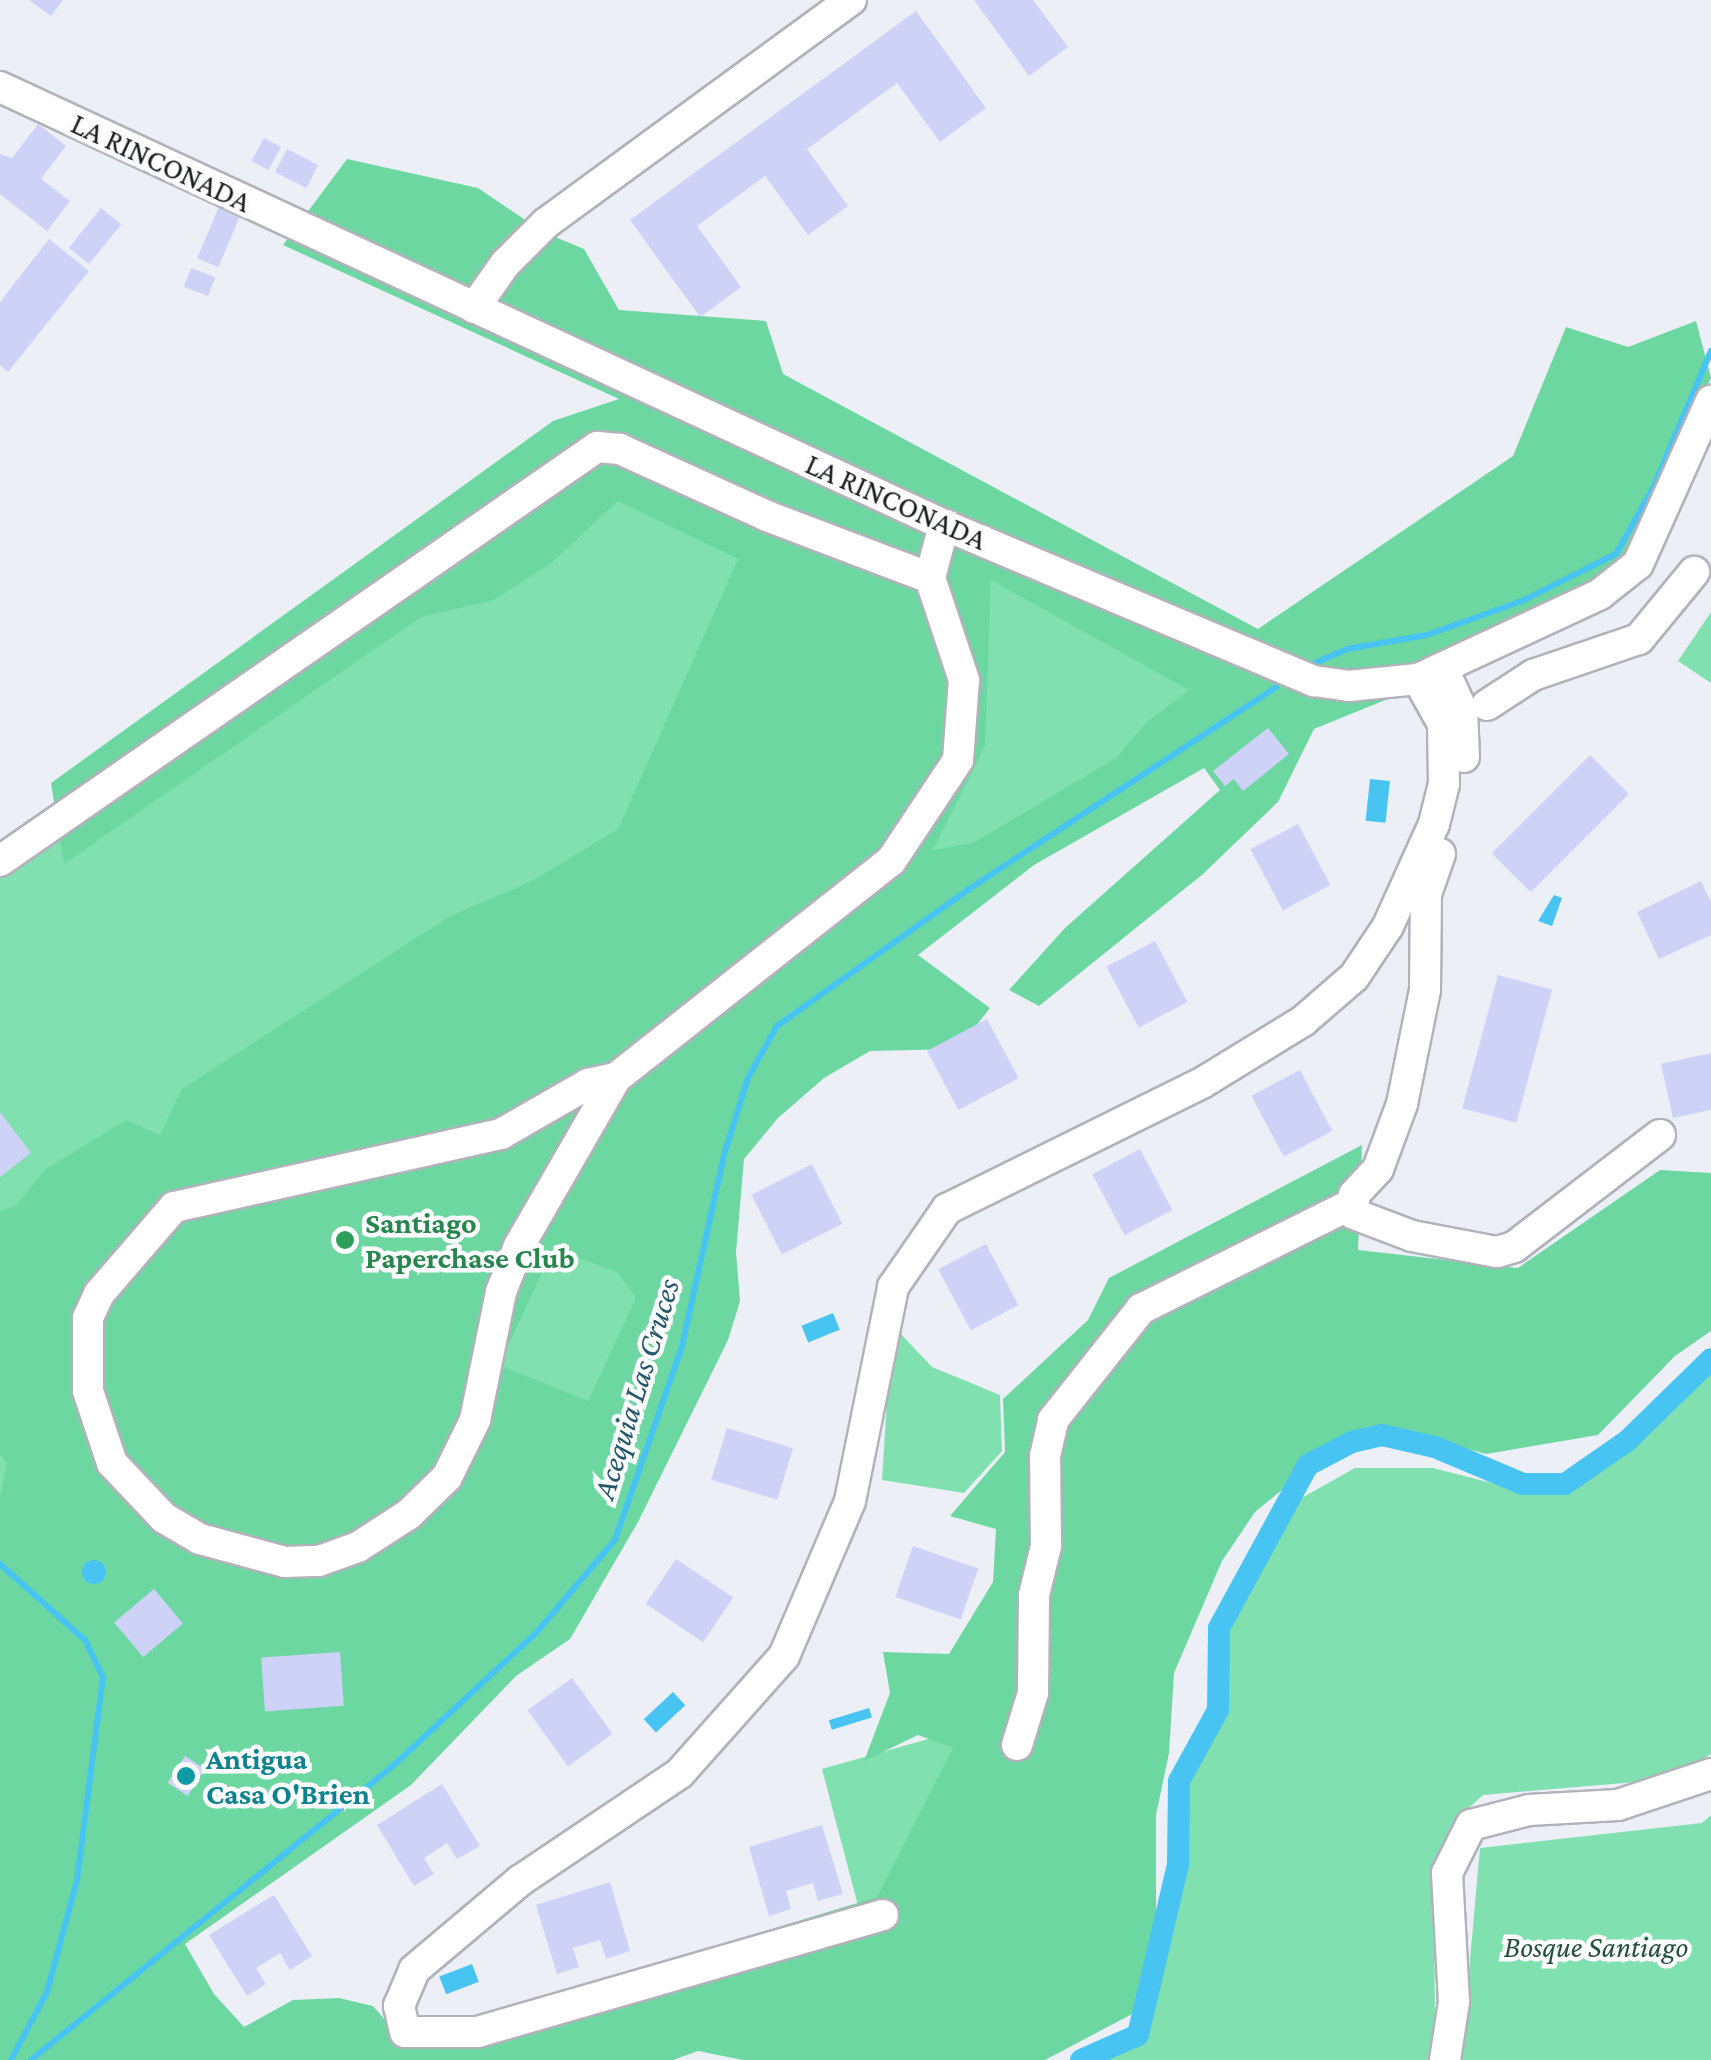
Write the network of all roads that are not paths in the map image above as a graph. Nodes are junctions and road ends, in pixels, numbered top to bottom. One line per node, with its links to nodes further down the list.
1 (851, 0): 3 (street)
2 (0, 88): 3 (street, LA RINCONADA)
3 (474, 308): 5 (street, LA RINCONADA)
4 (1711, 401): 8 (street, LA RINCONADA)
5 (944, 526): 7 (street); 9 (street, LA RINCONADA)
6 (1694, 572): 10 (street)
7 (930, 578): 12 (street); 13 (street)
8 (1513, 640): 9 (street, LA RINCONADA); 10 (street)
9 (1430, 674): 15 (street); 18 (street)
10 (1533, 675): 11 (street)
11 (1487, 705)
12 (0, 861)
13 (616, 1078): 13 (street)
14 (1660, 1135): 15 (street)
15 (1350, 1205): 16 (street)
16 (1017, 1745)
17 (1711, 1774): 19 (street)
18 (884, 1915)
19 (1445, 2060)

